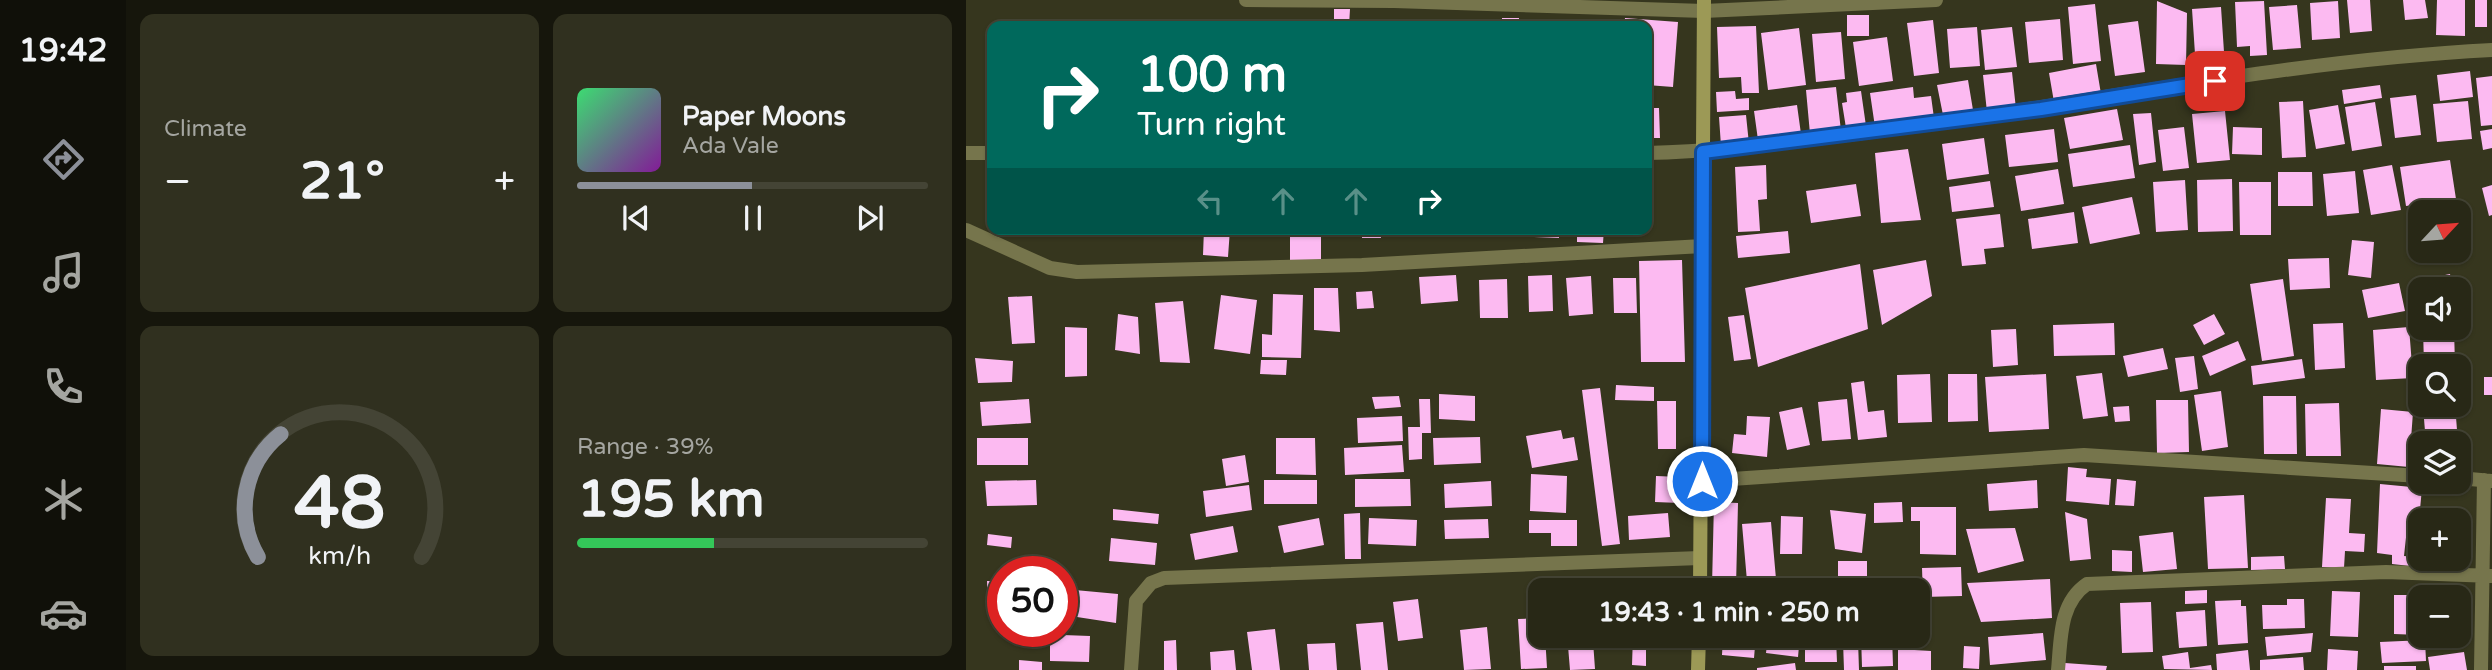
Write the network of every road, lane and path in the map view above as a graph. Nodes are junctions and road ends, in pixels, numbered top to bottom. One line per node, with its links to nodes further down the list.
1 (1246, 0): 3 (street)
2 (1936, 0): 3 (street)
3 (1704, 6): 5 (main road)
4 (2492, 50): 5 (street)
5 (1703, 152): 8 (street); 10 (main road)
6 (966, 153): 7 (street)
7 (987, 153)
8 (1652, 153)
9 (966, 230): 10 (street)
10 (1703, 246): 13 (main road)
11 (2408, 475): 13 (street)
12 (2488, 480): 15 (street)
13 (1702, 481): 14 (main road)
14 (1700, 558): 16 (main road); 18 (street)
15 (2486, 575): 20 (street); 21 (street)
16 (1700, 578)
17 (1699, 648): 19 (main road)
18 (1131, 670)
19 (1698, 670)
20 (2058, 670)
21 (2481, 670)

